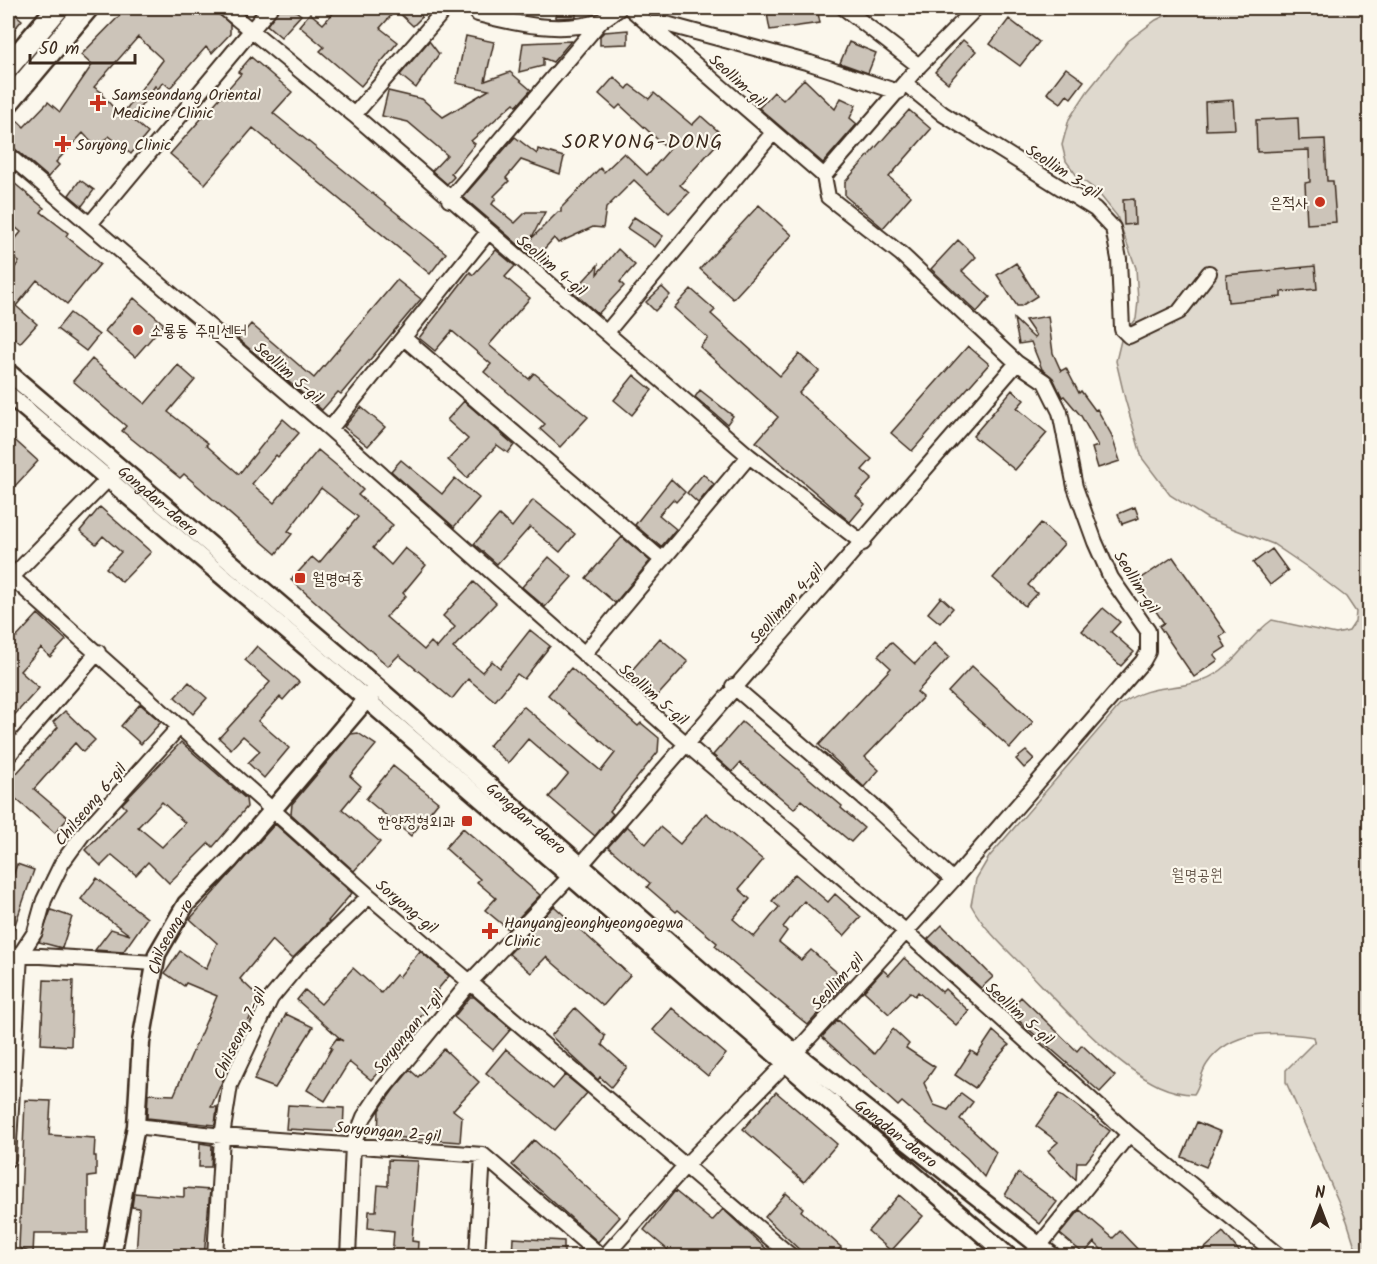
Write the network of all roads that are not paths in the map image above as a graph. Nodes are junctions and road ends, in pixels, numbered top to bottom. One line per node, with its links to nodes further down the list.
1 (58, 8): 15 (main road)
2 (87, 8): 17 (main road)
3 (224, 8): 13 (street, Seollim 4-gil)
4 (270, 8): 13 (street)
5 (446, 8): 18 (street)
6 (475, 8): 11 (street)
7 (620, 8): 11 (street)
8 (630, 8): 12 (street, Seollim-gil)
9 (844, 8): 14 (street)
10 (976, 8): 14 (street)
11 (601, 21): 22 (street)
12 (651, 24): 16 (street, Seollim 3-gil); 19 (street, Seollim-gil)
13 (251, 30): 18 (street, Seollim 4-gil); 23 (street)
14 (919, 66): 16 (street)
15 (8, 67)
16 (902, 88): 21 (street); 25 (street, Seollim 3-gil)
17 (8, 102)
18 (354, 115): 22 (street, Seollim 4-gil)
19 (772, 134): 21 (street, Seollim-gil); 26 (street)
20 (8, 155): 23 (street, Seollim 5-gil)
21 (824, 176): 28 (street, Seollim-gil)
22 (449, 200): 24 (street, Seollim 4-gil)
23 (90, 224): 31 (street, Seollim 5-gil)
24 (488, 232): 26 (street, Seollim 4-gil); 27 (street)
25 (1209, 273)
26 (607, 332): 32 (street, Seollim 4-gil)
27 (404, 338): 31 (street); 36 (street)
28 (1017, 363): 35 (street, Seolliman 4-gil); 47 (street, Seollim-gil)
29 (8, 372): 33 (street, Gongdan-daero)
30 (8, 394): 34 (street, Gongdan-daero)
31 (330, 429): 39 (street, Seollim 5-gil)
32 (749, 456): 35 (street, Seollim 4-gil); 36 (street)
33 (119, 467): 34 (street); 41 (street, Gongdan-daero)
34 (108, 480): 37 (street); 41 (street, Gongdan-daero)
35 (863, 543): 40 (street, Seolliman 4-gil)
36 (662, 559): 39 (street)
37 (9, 578): 38 (street, Soryong-gil)
38 (98, 652): 42 (street, Soryong-gil); 44 (street)
39 (584, 654): 43 (street, Seollim 5-gil)
40 (733, 686): 43 (street, Seolliman 4-gil); 47 (street)
41 (372, 693): 45 (street, Chilseong-ro); 46 (street, Gongdan-daero)
42 (180, 726): 45 (street, Soryong-gil); 50 (street, Chilseong 6-gil)
43 (685, 743): 46 (street, Seolliman 4-gil); 49 (street, Seollim 5-gil)
44 (8, 756)
45 (271, 809): 48 (street, Soryong-gil); 51 (street, Chilseong-ro)
46 (576, 871): 52 (street, Soryongan 1-gil); 53 (street, Gongdan-daero)
47 (953, 880): 49 (street, Seollim-gil)
48 (369, 896): 52 (street, Soryong-gil); 56 (street, Chilseong 7-gil)
49 (905, 931): 53 (street, Seollim-gil); 55 (street, Seollim 5-gil)
50 (14, 954): 51 (street); 59 (street, Chilseong 6-gil)
51 (155, 963): 54 (street, Chilseong-ro)
52 (471, 981): 57 (street, Soryongan 1-gil); 60 (street, Soryong-gil)
53 (790, 1058): 60 (street, Seollim-gil); 61 (street, Gongdan-daero); 68 (street, Gongdan-daero)
54 (136, 1126): 56 (street, Soryongan 2-gil); 62 (street, Chilseong-ro)
55 (1129, 1134): 61 (street); 69 (street, Seollim 5-gil)
56 (222, 1136): 57 (street, Soryongan 2-gil); 63 (street, Chilseong 7-gil)
57 (353, 1144): 58 (street, Soryongan 2-gil); 64 (street, Soryongan 1-gil)
58 (483, 1155): 65 (street); 66 (street)
59 (8, 1159)
60 (685, 1166): 66 (street, Seollim-gil); 67 (street, Soryong-gil)
61 (1041, 1253)
62 (112, 1257)
63 (216, 1257)
64 (348, 1257)
65 (477, 1257)
66 (603, 1257)
67 (791, 1257)
68 (1008, 1257)
69 (1279, 1257)

